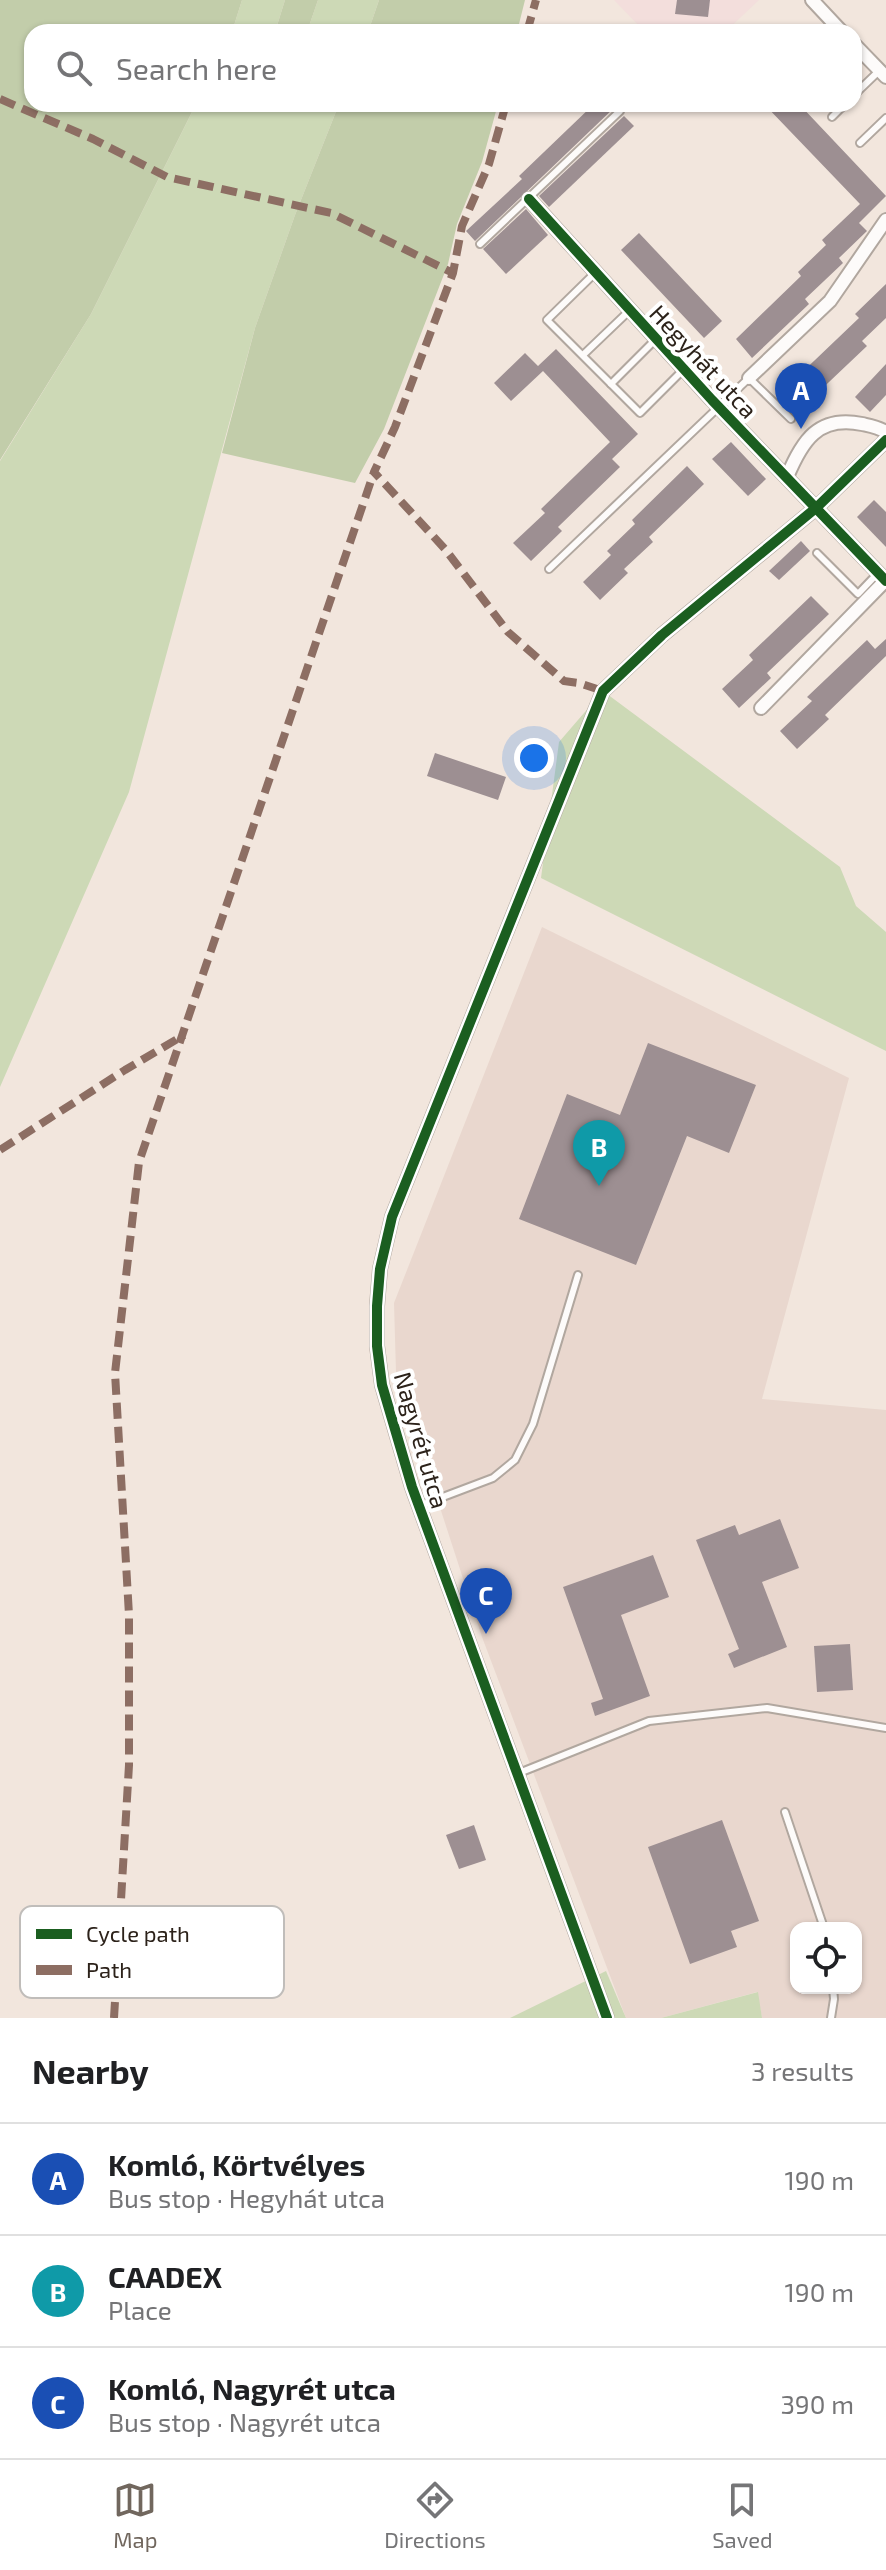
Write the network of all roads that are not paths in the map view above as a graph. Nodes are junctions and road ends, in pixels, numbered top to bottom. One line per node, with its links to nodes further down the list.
1 (812, 0): 2 (street)
2 (834, 24)
3 (862, 52): 4 (street)
4 (883, 74): 5 (lane)
5 (862, 89)
6 (619, 112): 11 (lane)
7 (837, 112): 8 (lane)
8 (832, 117)
9 (886, 118): 10 (lane)
10 (860, 143)
11 (529, 199): 13 (lane); 14 (street, Hegyhát utca)
12 (886, 220): 19 (street)
13 (480, 244)
14 (595, 273): 15 (street, Hegyhát utca); 17 (lane)
15 (629, 311): 16 (street, Hegyhát utca); 17 (lane)
16 (656, 339): 18 (street, Hegyhát utca); 20 (lane)
17 (583, 355): 20 (lane)
18 (684, 369): 20 (lane); 21 (street, Hegyhát utca)
19 (749, 378): 21 (lane); 22 (lane)
20 (611, 384)
21 (719, 408): 25 (street, Hegyhát utca); 28 (lane)
22 (791, 419)
23 (886, 432): 25 (street)
24 (886, 440): 26 (street)
25 (787, 477): 26 (street, Hegyhát utca)
26 (816, 508): 29 (street, Hegyhát utca); 32 (street, Nagyrét utca)
27 (817, 553): 29 (lane)
28 (549, 569)
29 (884, 579): 30 (street)
30 (761, 708)
31 (578, 1275): 32 (lane)
32 (419, 1506): 34 (street, Nagyrét utca)
33 (886, 1728): 34 (lane)
34 (519, 1773): 38 (street, Nagyrét utca)
35 (785, 1812): 36 (lane)
36 (822, 1922)
37 (834, 1994): 39 (lane)
38 (607, 2018)
39 (831, 2018)

